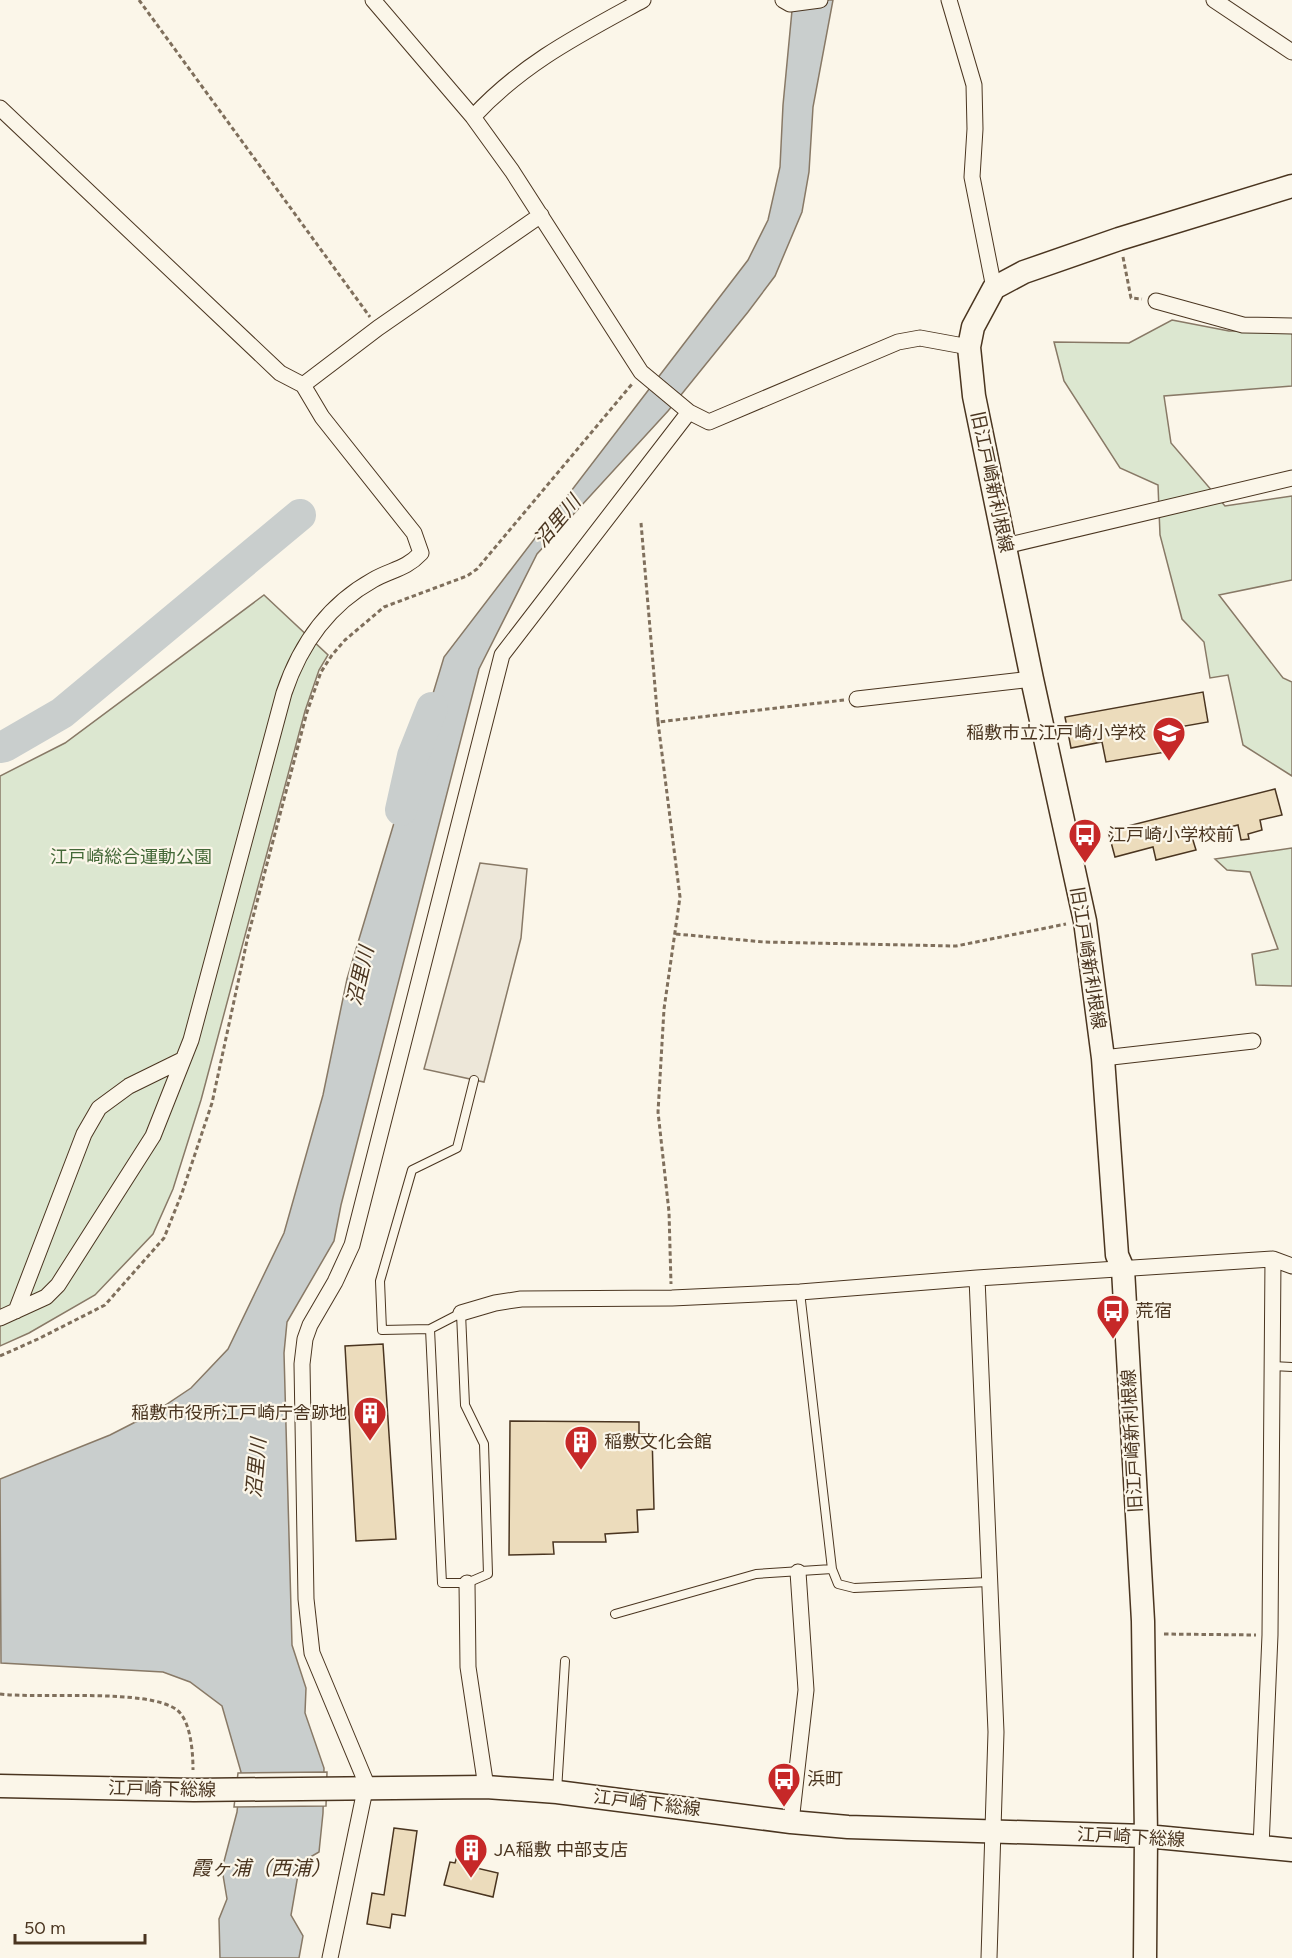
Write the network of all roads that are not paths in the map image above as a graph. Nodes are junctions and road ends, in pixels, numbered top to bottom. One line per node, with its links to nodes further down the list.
1 (373, 0): 9 (street)
2 (643, 0): 9 (street)
3 (820, 0): 6 (street)
4 (949, 0): 12 (street)
5 (1214, 0): 7 (street)
6 (786, 2)
7 (1292, 52)
8 (0, 108): 16 (street)
9 (473, 117): 11 (street)
10 (1292, 186): 12 (street)
11 (541, 215): 16 (street); 17 (street)
12 (994, 288): 15 (street, 旧江戸崎新利根線)
13 (1156, 301): 14 (street)
14 (1292, 326)
15 (969, 347): 17 (street); 19 (street, 旧江戸崎新利根線)
16 (303, 386): 24 (street)
17 (686, 409): 45 (street)
18 (1292, 478): 19 (street)
19 (1005, 546): 20 (street, 旧江戸崎新利根線)
20 (1032, 679): 21 (street); 23 (street, 旧江戸崎新利根線)
21 (857, 699)
22 (1253, 1041): 23 (street)
23 (1103, 1058): 28 (street, 旧江戸崎新利根線)
24 (182, 1060): 31 (street); 31 (street)
25 (474, 1080): 34 (lane)
26 (1273, 1259): 27 (street); 28 (street); 35 (street)
27 (1292, 1266)
28 (1123, 1269): 29 (street); 49 (street, 旧江戸崎新利根線)
29 (977, 1278): 30 (street); 39 (street)
30 (800, 1292): 32 (street); 37 (lane)
31 (16, 1311): 33 (street)
32 (461, 1313): 34 (lane); 40 (lane)
33 (0, 1318)
34 (430, 1329): 40 (lane)
35 (1272, 1366): 36 (lane); 50 (street)
36 (1292, 1367)
37 (832, 1569): 38 (lane); 39 (lane)
38 (798, 1572): 41 (lane); 47 (street)
39 (989, 1582): 48 (street)
40 (467, 1583): 44 (street)
41 (615, 1614)
42 (565, 1660): 46 (lane)
43 (0, 1786): 45 (street, 江戸崎下総線)
44 (486, 1787): 45 (street, 江戸崎下総線); 46 (street, 江戸崎下総線)
45 (358, 1789): 52 (street)
46 (557, 1792): 47 (street, 江戸崎下総線)
47 (791, 1822): 48 (street, 江戸崎下総線)
48 (993, 1830): 49 (street, 江戸崎下総線); 53 (street)
49 (1146, 1836): 50 (street, 江戸崎下総線); 54 (street, 旧江戸崎新利根線)
50 (1261, 1847): 51 (street, 江戸崎下総線)
51 (1292, 1850)
52 (330, 1958)
53 (989, 1958)
54 (1145, 1958)

